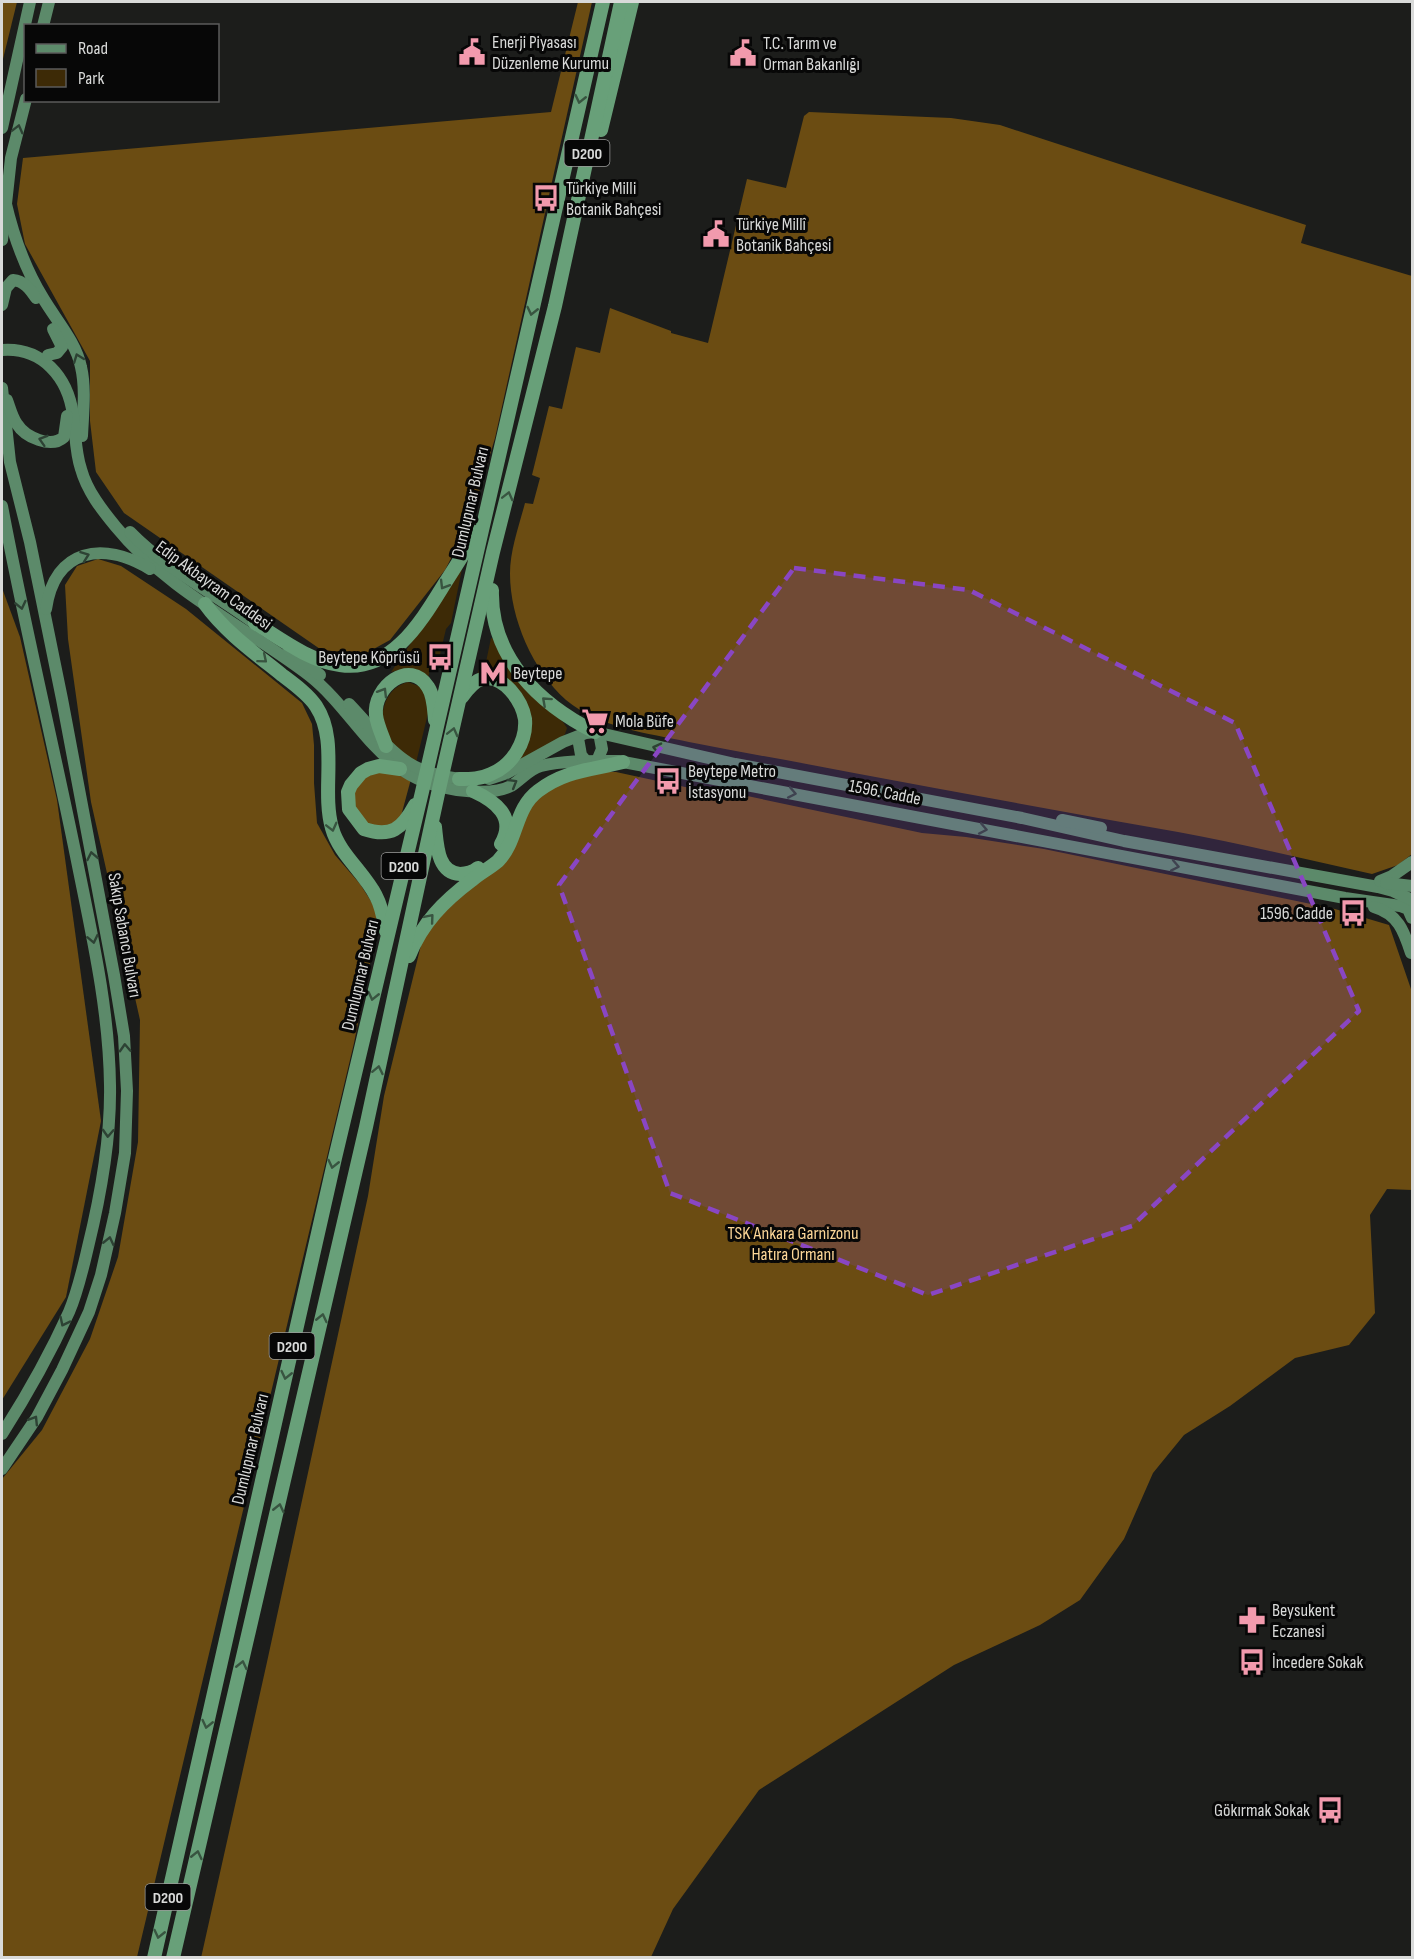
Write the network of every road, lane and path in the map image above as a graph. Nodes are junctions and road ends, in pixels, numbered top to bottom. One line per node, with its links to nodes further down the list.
1 (30, 2): 6 (main road)
2 (49, 2): 7 (main road)
3 (603, 2): 22 (highway, Dumlupınar Bulvarı / D200, one-way to 22)
4 (621, 2): 14 (highway, Dumlupınar Bulvarı / D200)
5 (632, 2): 14 (highway)
6 (25, 24)
7 (44, 24)
8 (24, 29): 10 (main road)
9 (25, 102): 11 (main road, one-way to 9)
10 (2, 128)
11 (5, 200): 12 (main road); 20 (main road, one-way to 11)
12 (2, 240)
13 (2, 305): 17 (main road)
14 (555, 306): 24 (highway, Dumlupınar Bulvarı / D200, one-way to 14)
15 (2, 345): 17 (main road, Edip Akbayram Caddesi)
16 (2, 350): 18 (main road, Edip Akbayram Caddesi)
17 (48, 355): 20 (main road, Edip Akbayram Caddesi)
18 (63, 382): 19 (main road, one-way to 19); 26 (main road, Edip Akbayram Caddesi)
19 (2, 386): 28 (main road, Sakıp Sabancı Bulvarı)
20 (82, 437): 29 (main road, Edip Akbayram Caddesi)
21 (2, 506): 25 (main road, Sakıp Sabancı Bulvarı)
22 (485, 517): 29 (highway, one-way to 29); 31 (highway, Dumlupınar Bulvarı / D200)
23 (2, 542): 25 (main road)
24 (493, 552): 30 (highway, Dumlupınar Bulvarı / D200); 32 (highway, one-way to 24)
25 (13, 570): 53 (main road, Sakıp Sabancı Bulvarı, one-way to 53)
26 (178, 584): 27 (main road, Edip Akbayram Caddesi); 28 (main road, one-way to 26)
27 (205, 604): 37 (main road, Edip Akbayram Caddesi); 50 (highway, one-way to 50)
28 (46, 619): 54 (main road, Sakıp Sabancı Bulvarı, one-way to 28)
29 (255, 623): 34 (main road, Edip Akbayram Caddesi)
30 (461, 699): 38 (highway); 41 (highway, Dumlupınar Bulvarı / D200, one-way to 30)
31 (435, 733): 34 (highway, one-way to 31); 40 (highway, Dumlupınar Bulvarı / D200)
32 (597, 733): 33 (main road); 35 (main road); 42 (main road, 1596. Cadde, one-way to 32)
33 (578, 738): 35 (main road); 38 (main road)
34 (386, 746): 37 (main road, Edip Akbayram Caddesi)
35 (591, 761): 36 (main road, 1596. Cadde); 39 (main road, 1596. Cadde, one-way to 35)
36 (623, 762): 47 (main road, 1596. Cadde, one-way to 47); 52 (highway, one-way to 36)
37 (408, 770): 38 (main road); 40 (highway)
38 (458, 784): 39 (main road, 1596. Cadde)
39 (473, 791): 41 (highway)
40 (422, 792): 50 (highway, Dumlupınar Bulvarı / D200)
41 (433, 814): 52 (highway, Dumlupınar Bulvarı / D200)
42 (1023, 818): 44 (main road, 1596. Cadde); 49 (main road, 1596. Cadde)
43 (1413, 862): 45 (main road)
44 (1327, 871): 45 (main road, 1596. Cadde); 47 (main road)
45 (1378, 882): 46 (main road, 1596. Cadde)
46 (1413, 887): 49 (main road)
47 (1323, 894): 48 (main road, 1596. Cadde)
48 (1344, 898): 49 (main road, 1596. Cadde); 51 (main road)
49 (1410, 910): 51 (main road)
50 (387, 939): 55 (highway, Dumlupınar Bulvarı / D200, one-way to 55)
51 (1412, 949)
52 (395, 988): 56 (highway, Dumlupınar Bulvarı / D200, one-way to 52)
53 (2, 1434)
54 (2, 1469)
55 (154, 1958)
56 (173, 1958)

